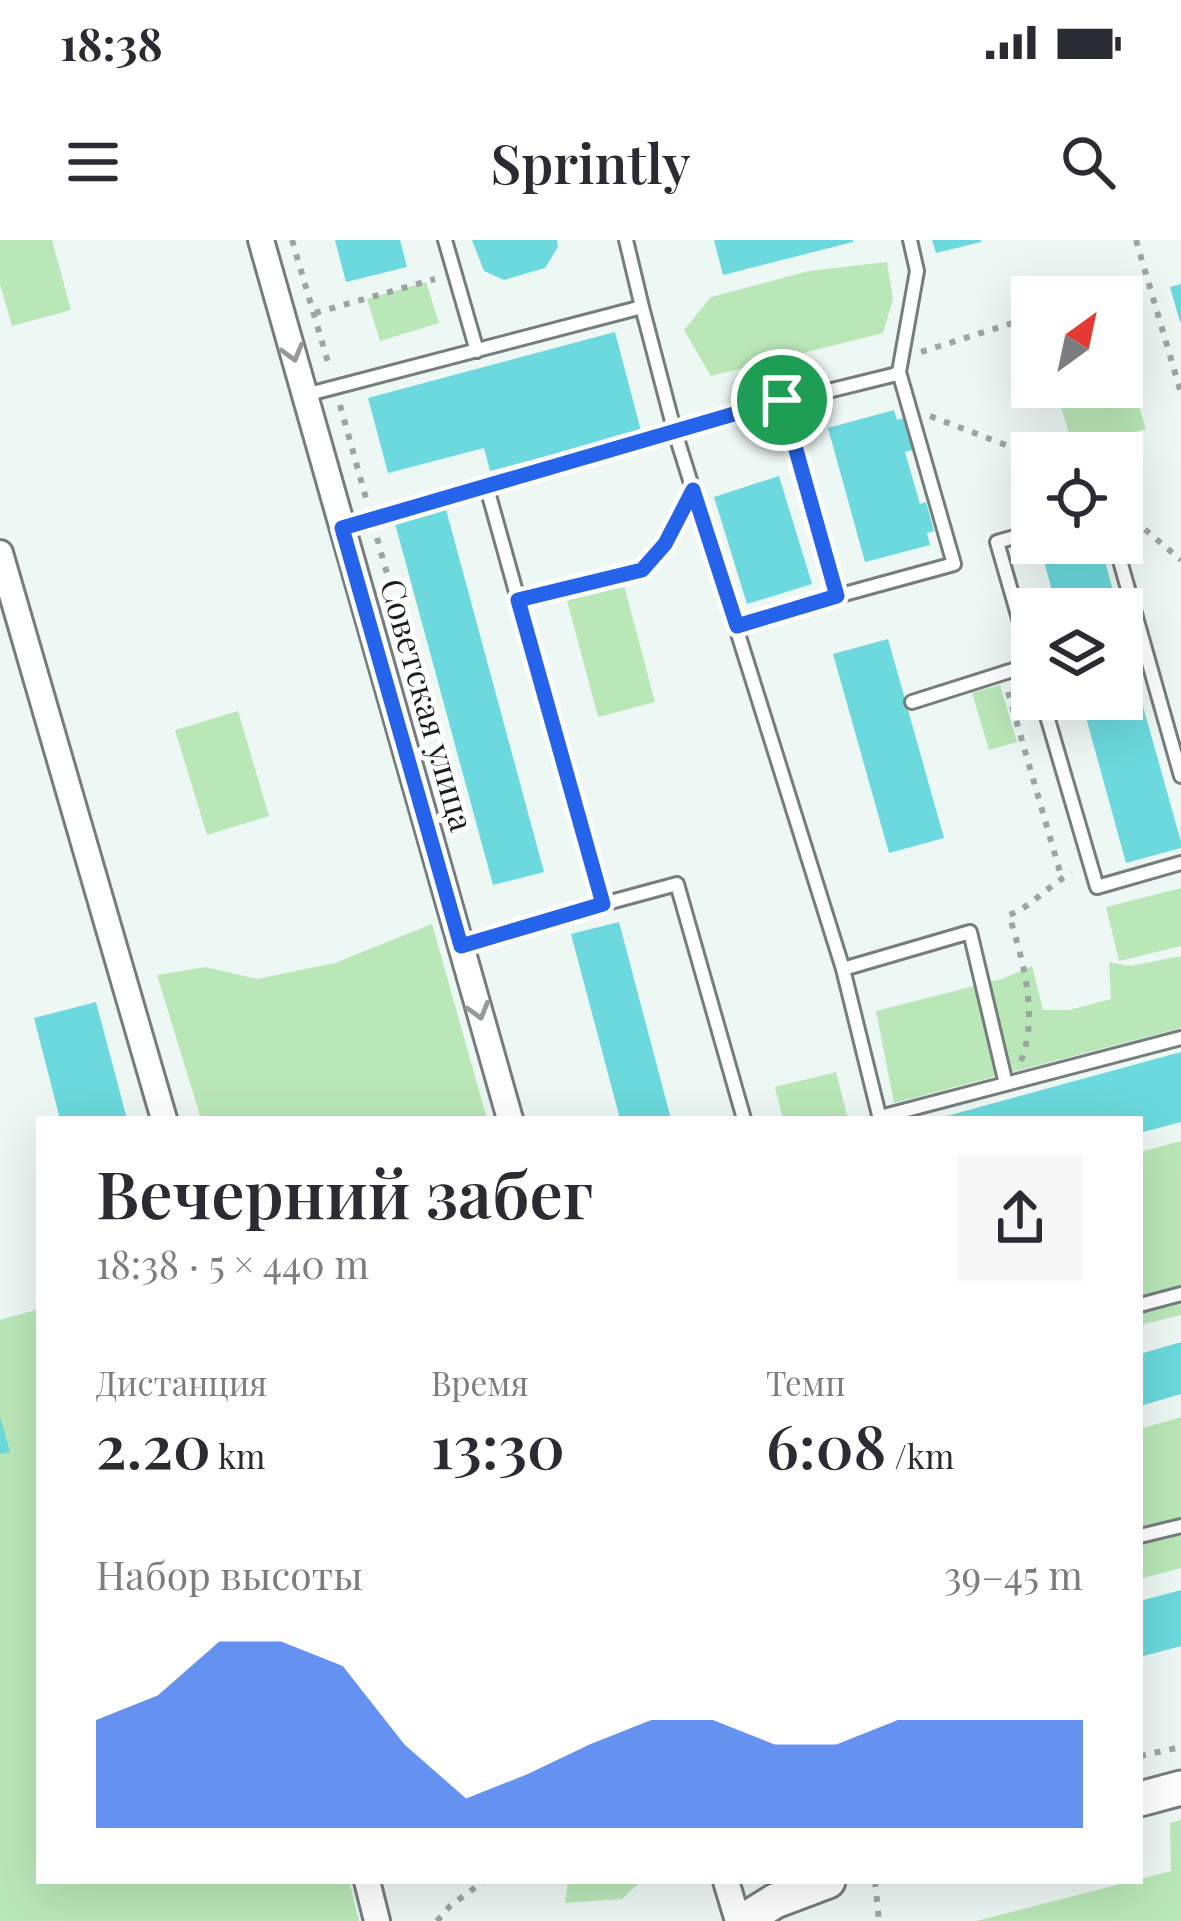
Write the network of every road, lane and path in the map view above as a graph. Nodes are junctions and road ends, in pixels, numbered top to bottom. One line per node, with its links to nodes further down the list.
1 (261, 240): 15 (street, Советская улица, one-way to 15)
2 (445, 240): 12 (lane)
3 (626, 240): 9 (lane)
4 (910, 240): 13 (lane)
5 (1136, 240): 7 (path)
6 (444, 277): 10 (path)
7 (1148, 279): 8 (path); 14 (path)
8 (1143, 281)
9 (642, 307): 12 (lane); 18 (lane)
10 (314, 314)
11 (1011, 324): 13 (path)
12 (477, 351): 15 (lane)
13 (900, 365): 16 (lane); 17 (lane)
14 (1181, 393)
15 (305, 395): 22 (street, Советская улица)
16 (782, 400): 18 (lane); 29 (lane)
17 (910, 409): 19 (path); 29 (lane)
18 (674, 429): 20 (lane); 21 (lane)
19 (1011, 447)
20 (487, 488): 22 (lane); 30 (lane)
21 (693, 490): 30 (path); 32 (lane)
22 (342, 528): 42 (street, Советская улица)
23 (1143, 528): 26 (path)
24 (1011, 538): 28 (lane)
25 (0, 553): 31 (street)
26 (1181, 560)
27 (1121, 564): 37 (lane)
28 (1011, 591)
29 (837, 596): 32 (lane)
30 (518, 600): 41 (lane)
31 (9, 618): 46 (street)
32 (737, 626): 43 (lane)
33 (1011, 671): 34 (lane)
34 (1003, 674): 35 (lane); 40 (path)
35 (912, 702)
36 (1048, 720): 39 (lane)
37 (1181, 776)
38 (1181, 863): 39 (lane)
39 (1093, 868): 40 (path)
40 (1061, 879): 45 (path)
41 (603, 904): 42 (lane); 48 (lane)
42 (461, 946): 47 (street, Советская улица, one-way to 47)
43 (843, 969): 45 (lane); 49 (lane)
44 (1181, 1038): 45 (lane)
45 (1010, 1083): 50 (lane)
46 (163, 1116)
47 (509, 1116)
48 (743, 1116)
49 (880, 1116)
50 (887, 1116)
51 (1181, 1294): 52 (lane)
52 (1143, 1304)
53 (1181, 1526): 54 (lane)
54 (1143, 1535)
55 (1181, 1747): 56 (path)
56 (1143, 1755)
57 (1181, 1788): 58 (street)
58 (1143, 1798)
59 (368, 1884): 64 (street)
60 (480, 1884): 65 (path)
61 (727, 1884): 66 (street)
62 (820, 1884): 66 (street)
63 (874, 1884): 67 (path)
64 (377, 1921)
65 (437, 1921)
66 (741, 1921)
67 (879, 1921)

